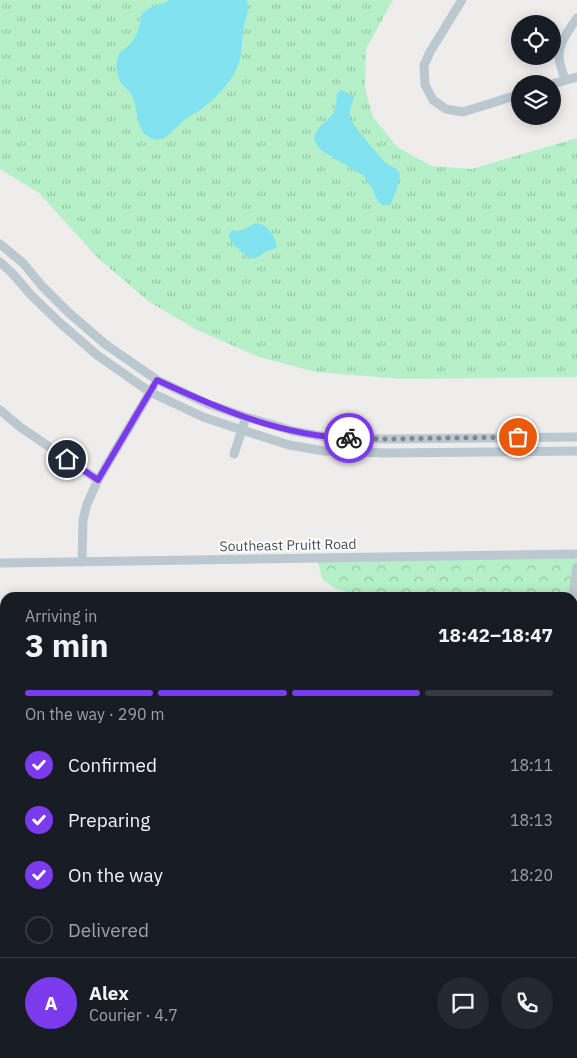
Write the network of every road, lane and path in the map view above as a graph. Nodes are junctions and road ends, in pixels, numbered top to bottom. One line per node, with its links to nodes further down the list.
1 (462, 0): 6 (street)
2 (577, 18): 4 (street)
3 (577, 77): 4 (street)
4 (565, 80): 5 (street)
5 (561, 81)
6 (511, 97)
7 (0, 244): 9 (street)
8 (0, 262): 10 (street)
9 (68, 312): 10 (street); 11 (street)
10 (58, 322): 12 (street)
11 (157, 380): 12 (street); 14 (street)
12 (150, 392): 15 (street); 23 (street)
13 (0, 410): 23 (street)
14 (246, 417): 15 (street); 17 (street)
15 (241, 430): 20 (street); 22 (street)
16 (577, 437): 18 (street)
17 (361, 438): 18 (street); 20 (street)
18 (478, 438): 21 (street)
19 (577, 451): 21 (street)
20 (362, 452): 21 (street)
21 (479, 452)
22 (234, 454)
23 (98, 480): 25 (street)
24 (577, 554): 25 (street, Southeast Pruitt Road)
25 (82, 562): 26 (street, Southeast Pruitt Road)
26 (0, 563)
27 (577, 567): 28 (street)
28 (573, 592)

